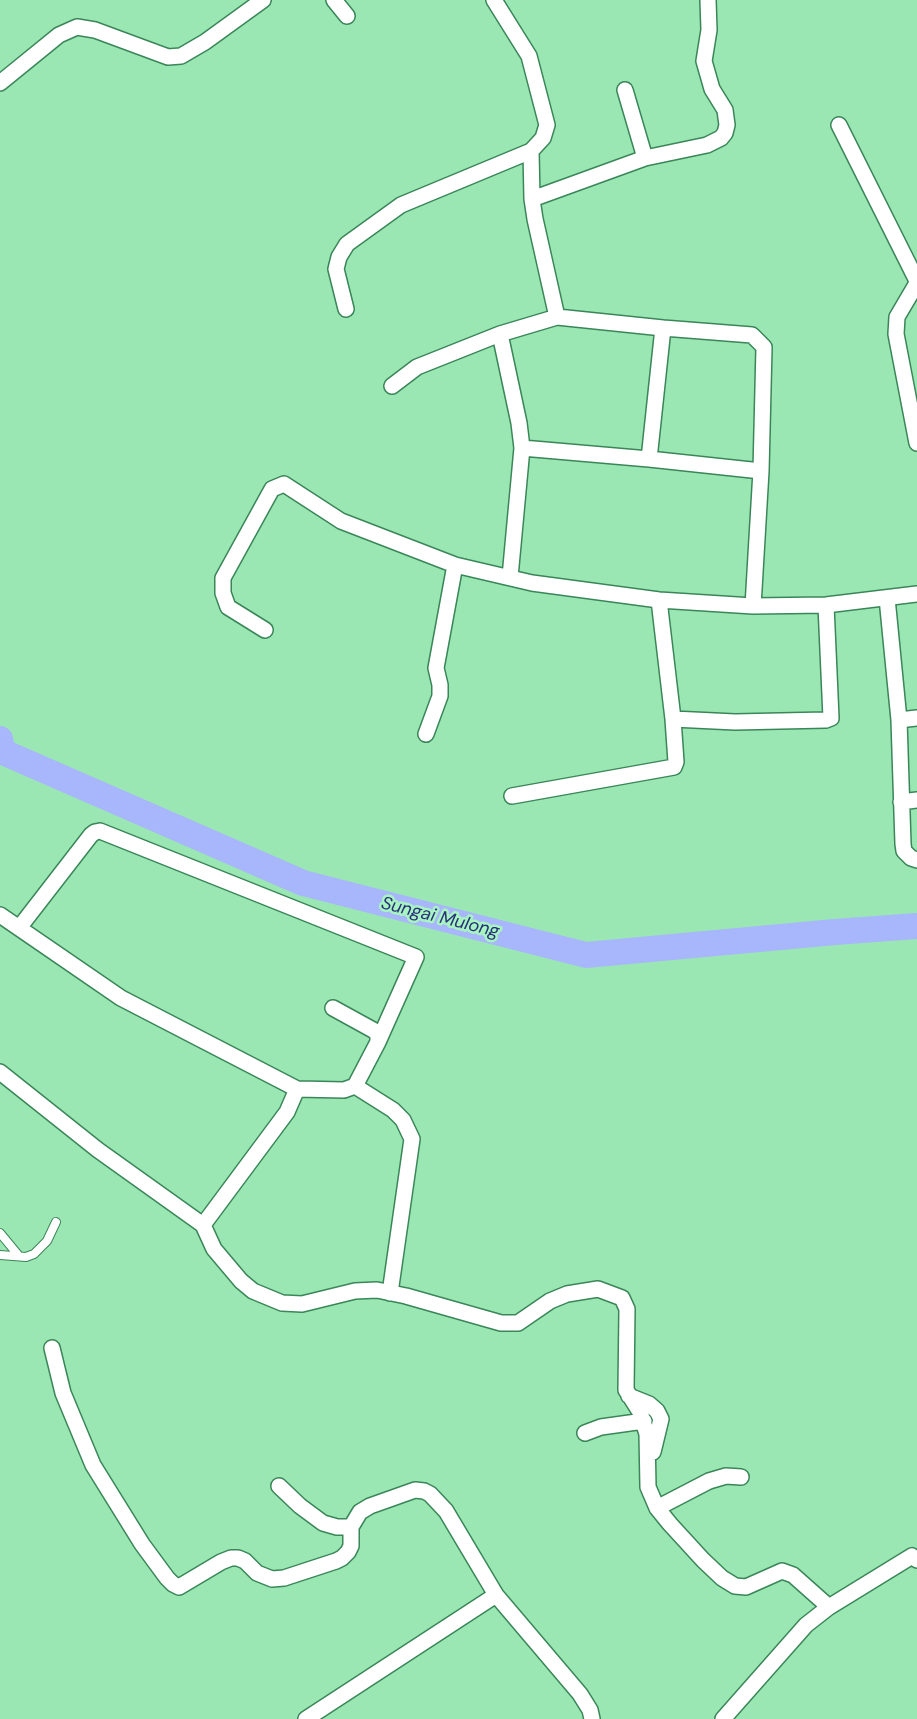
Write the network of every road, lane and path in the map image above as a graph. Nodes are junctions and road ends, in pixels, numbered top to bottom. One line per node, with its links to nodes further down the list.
1 (263, 0): 6 (street)
2 (334, 0): 5 (street)
3 (494, 0): 9 (street)
4 (708, 0): 10 (street)
5 (347, 16)
6 (0, 83)
7 (625, 90): 10 (street)
8 (839, 125): 12 (street)
9 (531, 151): 11 (street); 13 (street)
10 (645, 158): 11 (street)
11 (532, 199): 14 (street)
12 (917, 285): 18 (street)
13 (346, 309)
14 (557, 317): 15 (street); 16 (street)
15 (663, 328): 20 (street); 21 (street)
16 (500, 334): 17 (street); 19 (street)
17 (392, 386)
18 (917, 443)
19 (522, 448): 20 (street); 23 (street)
20 (649, 459): 21 (street)
21 (761, 471): 28 (street)
22 (455, 565): 23 (street); 29 (street); 33 (street)
23 (510, 577): 26 (street)
24 (917, 594): 25 (street)
25 (887, 598): 27 (street); 32 (street)
26 (659, 600): 28 (street); 31 (street)
27 (826, 605): 28 (street); 31 (street)
28 (753, 606)
29 (265, 630)
30 (917, 718): 32 (street)
31 (673, 719): 34 (street)
32 (899, 720): 36 (street)
33 (426, 734)
34 (512, 796)
35 (917, 800): 36 (street)
36 (901, 802): 37 (street)
37 (917, 860)
38 (0, 915): 39 (street)
39 (19, 928): 41 (street); 44 (street)
40 (333, 1008): 41 (street)
41 (378, 1042): 43 (street)
42 (0, 1072): 46 (street)
43 (355, 1086): 44 (street); 50 (street)
44 (297, 1089): 46 (street)
45 (56, 1222): 49 (lane)
46 (203, 1225): 50 (street)
47 (0, 1233): 49 (lane)
48 (0, 1255): 49 (lane)
49 (19, 1256)
50 (390, 1293): 52 (street)
51 (52, 1348): 59 (street)
52 (629, 1396): 53 (street); 55 (street)
53 (644, 1421): 54 (street); 55 (street)
54 (585, 1432)
55 (648, 1461): 58 (street)
56 (741, 1477): 58 (street)
57 (279, 1486): 59 (street)
58 (657, 1508): 62 (street)
59 (351, 1527): 61 (street)
60 (915, 1555): 62 (street)
61 (496, 1595): 63 (street); 64 (street)
62 (829, 1607): 65 (street)
63 (315, 1716)
64 (592, 1719)
65 (723, 1719)

